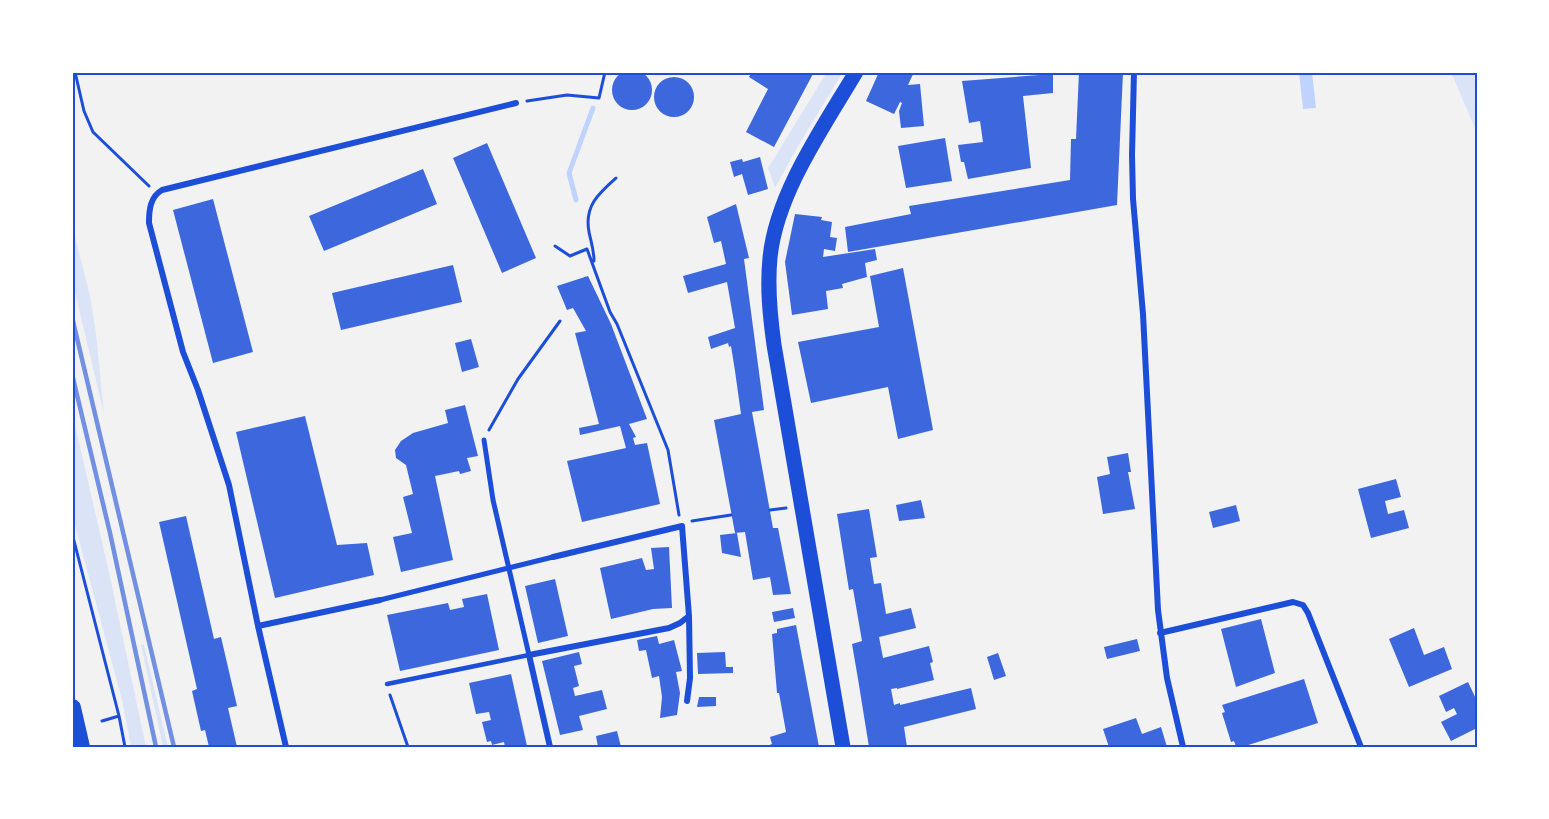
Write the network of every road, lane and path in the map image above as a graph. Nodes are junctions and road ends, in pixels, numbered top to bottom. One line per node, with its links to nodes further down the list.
1 (75, 72): 7 (path)
2 (606, 72): 5 (path)
3 (856, 72): 33 (main road)
4 (1134, 72): 21 (street)
5 (516, 103): 7 (street)
6 (616, 178): 9 (path)
7 (159, 192): 20 (street)
8 (555, 246): 9 (path)
9 (594, 265): 14 (path)
10 (560, 321): 11 (path)
11 (484, 440): 17 (street)
12 (731, 515): 13 (path)
13 (691, 521)
14 (681, 524): 16 (street); 19 (street)
15 (72, 533): 26 (path)
16 (553, 557): 17 (street)
17 (508, 568): 18 (street); 22 (street)
18 (380, 600): 20 (street)
19 (689, 616): 22 (street); 24 (street)
20 (258, 626): 30 (street)
21 (1160, 633): 34 (street); 35 (street)
22 (529, 655): 23 (lane); 32 (street)
23 (387, 684): 31 (path)
24 (687, 701)
25 (72, 708): 28 (highway)
26 (119, 716): 27 (path); 29 (path)
27 (102, 721)
28 (81, 747)
29 (125, 747)
30 (286, 747)
31 (408, 747)
32 (550, 747)
33 (843, 747)
34 (1183, 747)
35 (1360, 747)

